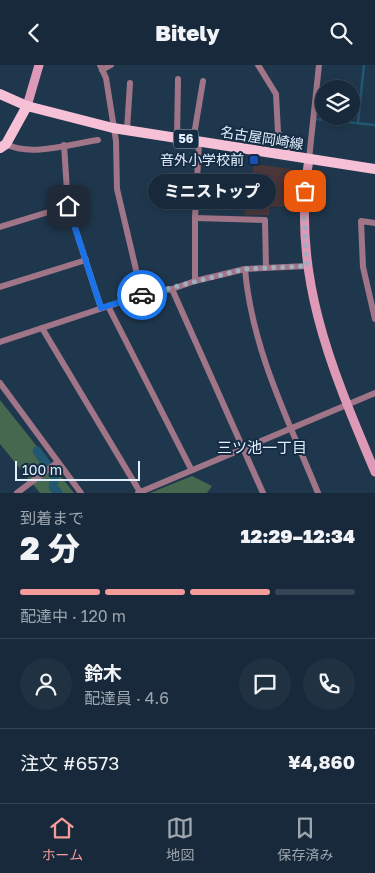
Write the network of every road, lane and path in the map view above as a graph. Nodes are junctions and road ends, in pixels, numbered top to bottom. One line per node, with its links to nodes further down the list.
1 (39, 65): 10 (street)
2 (111, 65): 5 (street)
3 (258, 65): 18 (street)
4 (319, 65): 19 (street)
5 (101, 68): 11 (street)
6 (178, 79): 13 (street)
7 (203, 81): 15 (street)
8 (130, 83): 12 (street)
9 (0, 94): 10 (main road, 名古屋岡崎線 / 56)
10 (27, 105): 11 (main road, 名古屋岡崎線 / 56); 17 (main road)
11 (113, 128): 12 (main road, 名古屋岡崎線 / 56); 32 (street)
12 (127, 130): 13 (main road, 名古屋岡崎線 / 56)
13 (177, 138): 15 (main road, 名古屋岡崎線 / 56)
14 (98, 140): 16 (street)
15 (196, 141): 18 (main road, 名古屋岡崎線 / 56); 22 (street)
16 (64, 145): 17 (street); 21 (street)
17 (3, 146)
18 (291, 157): 19 (main road, 名古屋岡崎線 / 56)
19 (309, 159): 20 (main road, 名古屋岡崎線 / 56); 26 (street)
20 (375, 169)
21 (68, 206): 24 (street); 25 (street)
22 (194, 219): 27 (street); 29 (street)
23 (375, 223): 34 (street)
24 (0, 227)
25 (86, 260): 30 (street); 33 (street)
26 (307, 266): 27 (street); 39 (street)
27 (266, 268): 28 (street)
28 (245, 269): 29 (street); 40 (street)
29 (195, 281): 31 (street)
30 (0, 287)
31 (172, 289): 32 (street); 41 (street)
32 (142, 295): 33 (street)
33 (105, 307): 35 (street); 43 (street)
34 (375, 319)
35 (42, 328): 36 (street); 47 (street)
36 (0, 342)
37 (0, 383): 42 (street)
38 (375, 393): 39 (street)
39 (346, 404): 40 (street); 44 (street)
40 (292, 428): 41 (street); 49 (street)
41 (244, 447): 43 (street); 48 (street)
42 (56, 463): 45 (street); 46 (street)
43 (191, 469): 47 (street)
44 (375, 472)
45 (16, 493)
46 (81, 493)
47 (139, 493)
48 (263, 493)
49 (318, 493)

